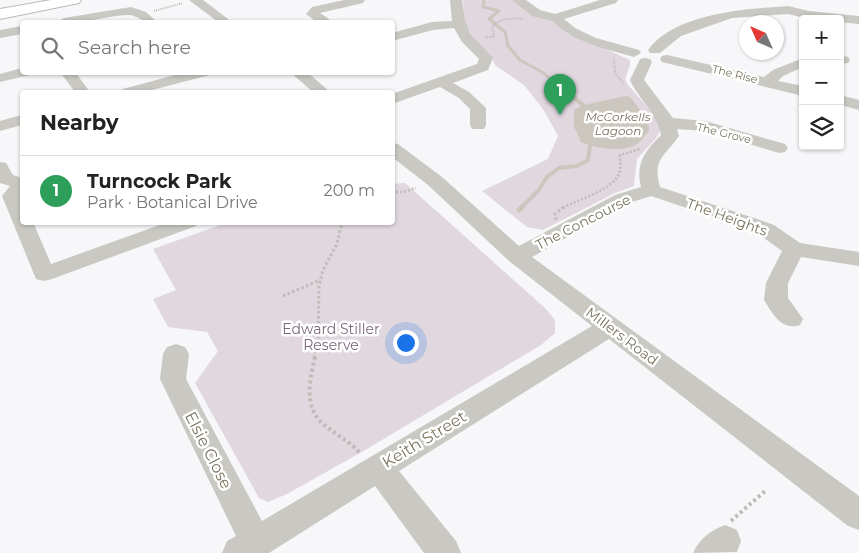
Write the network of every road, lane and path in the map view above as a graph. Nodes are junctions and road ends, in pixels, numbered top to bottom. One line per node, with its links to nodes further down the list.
1 (48, 0): 10 (main road)
2 (74, 0): 11 (main road)
3 (212, 0): 17 (street)
4 (359, 0): 18 (street)
5 (456, 0): 20 (street)
6 (518, 0): 12 (street, The Rise)
7 (612, 0): 12 (street)
8 (189, 1): 13 (path); 16 (street)
9 (787, 5): 19 (street); 25 (street)
10 (0, 9)
11 (0, 14)
12 (556, 18): 25 (street, The Rise)
13 (146, 19): 15 (street)
14 (527, 19): 20 (path)
15 (76, 20)
16 (222, 20)
17 (237, 20)
18 (322, 20)
19 (859, 20)
20 (459, 26): 23 (street); 33 (street)
21 (20, 30): 22 (street)
22 (0, 34)
23 (395, 36)
24 (612, 54): 35 (path)
25 (650, 56): 34 (street, The Rise); 45 (street)
26 (799, 64): 34 (street)
27 (20, 73): 32 (street)
28 (54, 75): 36 (street)
29 (69, 75): 37 (street)
30 (193, 75): 38 (street)
31 (300, 75): 39 (street)
32 (0, 78)
33 (441, 82): 41 (street); 46 (street)
34 (768, 82): 40 (street, The Rise)
35 (629, 89)
36 (65, 90)
37 (80, 90)
38 (136, 90)
39 (319, 90)
40 (799, 90)
41 (395, 98)
42 (844, 101): 43 (street)
43 (858, 105)
44 (20, 121): 47 (street)
45 (669, 123): 49 (street, The Grove); 55 (street)
46 (478, 125)
47 (0, 126)
48 (642, 148): 58 (path)
49 (779, 148)
50 (395, 150): 63 (street, Millers Road)
51 (0, 167): 52 (street)
52 (20, 184)
53 (20, 187): 57 (street)
54 (416, 188): 56 (path)
55 (651, 190): 62 (street, The Heights); 63 (street, The Concourse)
56 (395, 192)
57 (20, 216)
58 (556, 224)
59 (24, 225): 60 (street)
60 (181, 225)
61 (341, 225): 65 (path)
62 (794, 249): 64 (street, The Heights); 67 (street)
63 (517, 256): 68 (street, Millers Road)
64 (859, 259)
65 (321, 279): 66 (path); 70 (path)
66 (283, 296)
67 (791, 319)
68 (609, 327): 70 (street, Keith Street); 72 (street, Millers Road)
69 (176, 354): 74 (street, Elsie Close)
70 (369, 460): 74 (street, Keith Street); 75 (street)
71 (765, 491): 73 (path)
72 (859, 515)
73 (718, 547)
74 (248, 548)
75 (444, 553)

